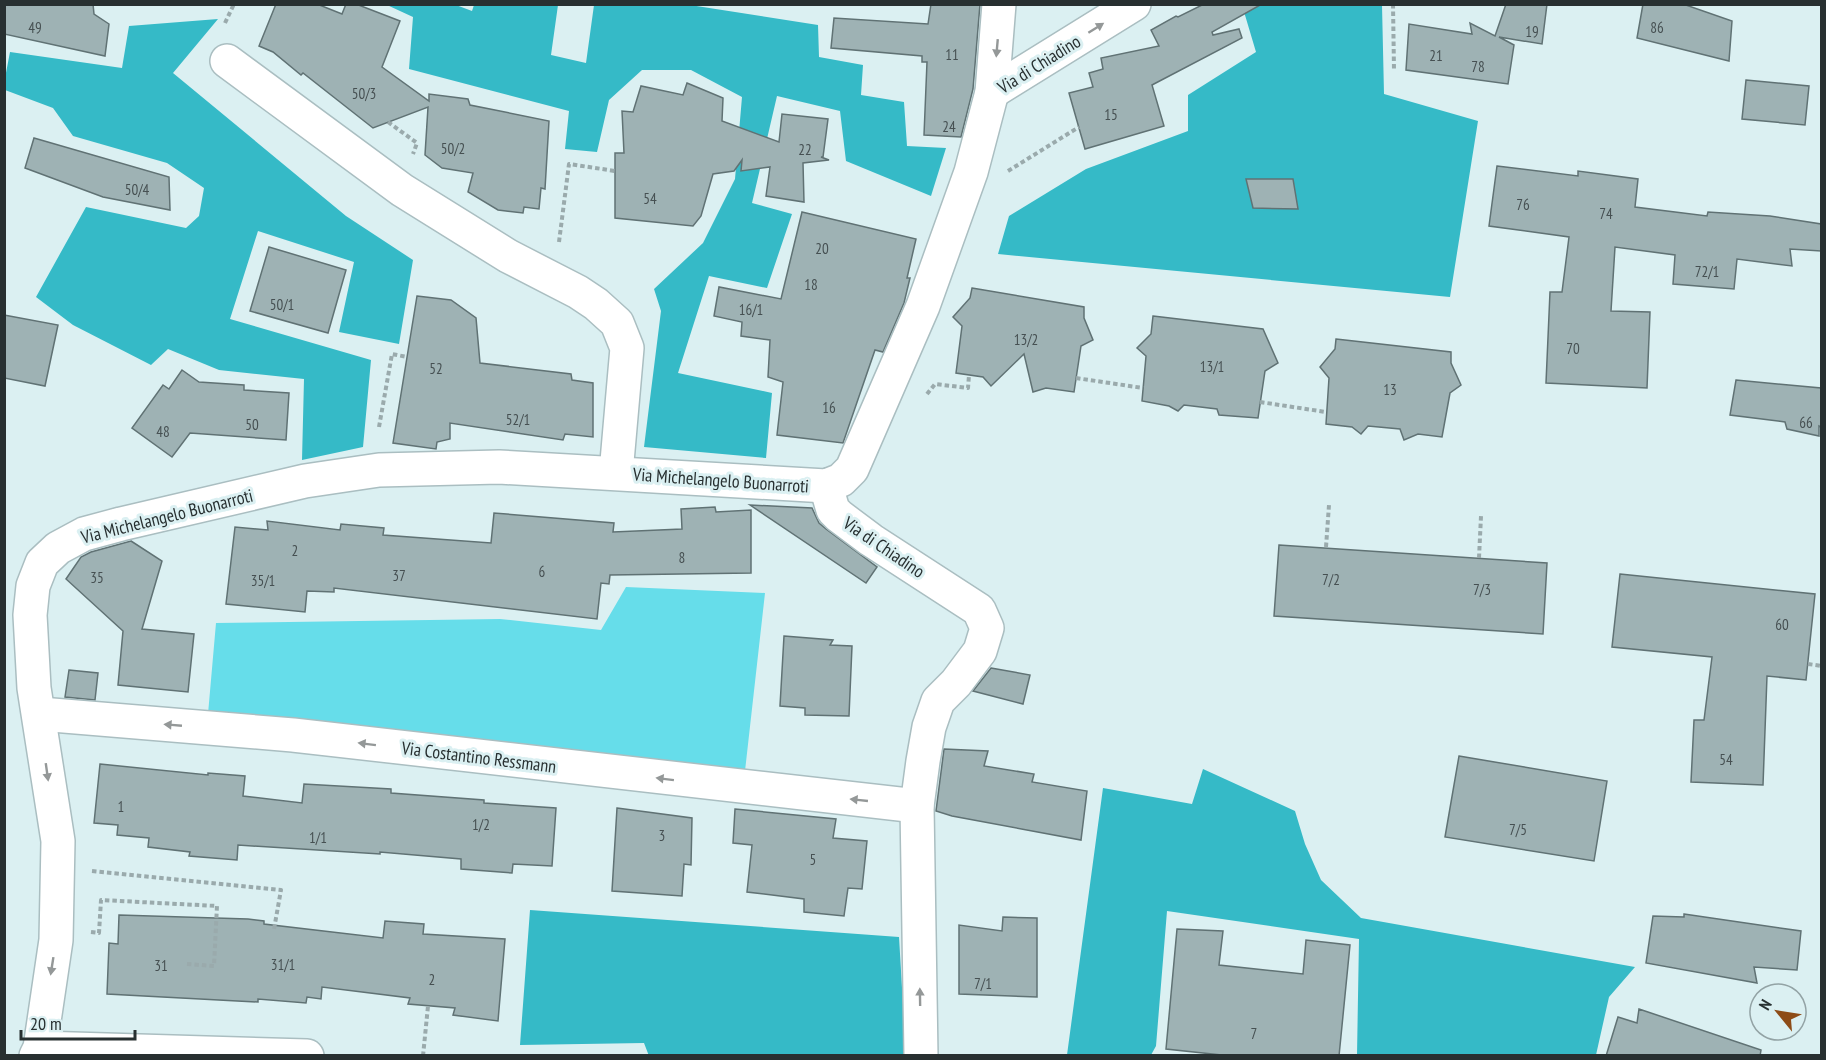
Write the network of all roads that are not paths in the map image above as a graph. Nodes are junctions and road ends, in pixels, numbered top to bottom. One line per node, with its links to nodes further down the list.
1 (999, 4): 4 (street, one-way to 4)
2 (1134, 4): 4 (street, Via di Chiadino, one-way to 2)
3 (226, 61): 5 (street, Via Michelangelo Buonarroti)
4 (992, 92): 6 (street, Via di Chiadino)
5 (616, 473): 6 (street, Via Michelangelo Buonarroti); 7 (street, Via Michelangelo Buonarroti)
6 (826, 486): 8 (street, Via di Chiadino)
7 (40, 714): 8 (street, Via Costantino Ressmann, one-way to 7); 9 (street, Via Michelangelo Buonarroti, one-way to 9)
8 (917, 806): 11 (street, Via di Chiadino, one-way to 8)
9 (38, 1052): 10 (street)
10 (307, 1056)
11 (921, 1056)

